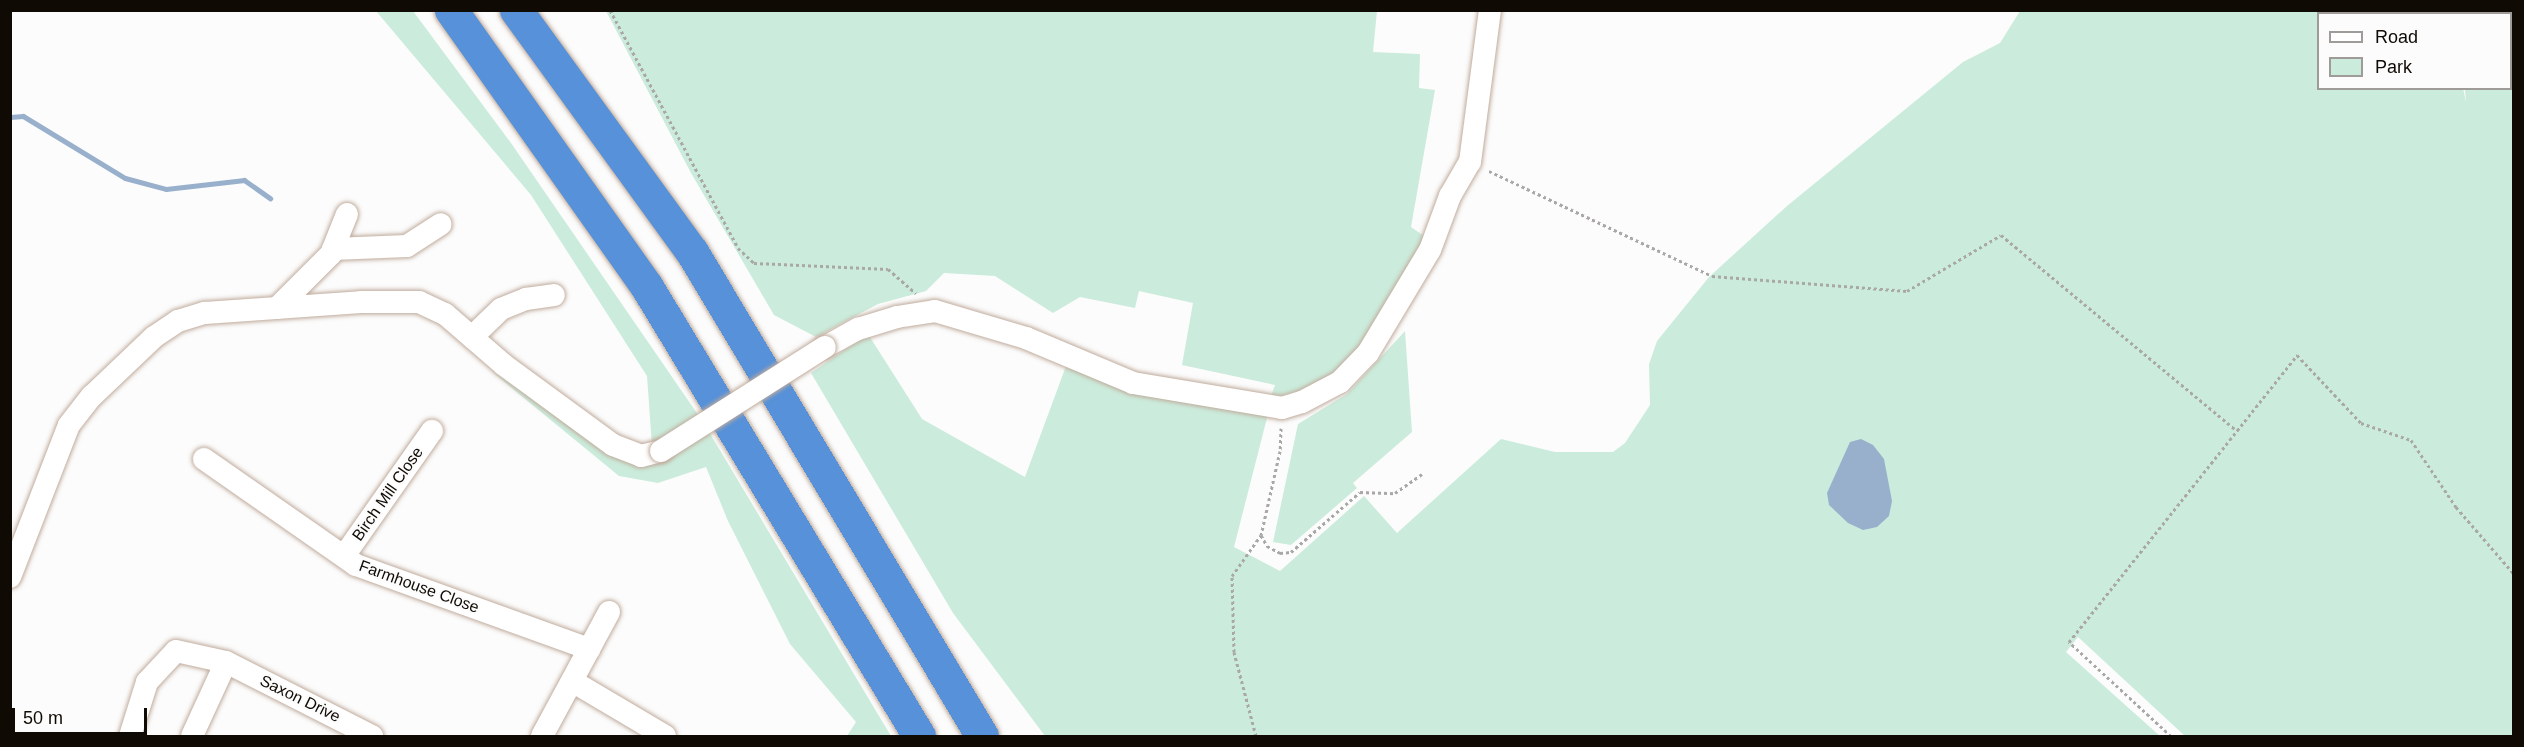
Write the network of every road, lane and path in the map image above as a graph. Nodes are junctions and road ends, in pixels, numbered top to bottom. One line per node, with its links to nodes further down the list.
1 (452, 10): 31 (highway)
2 (610, 10): 11 (path)
3 (1490, 10): 5 (street)
4 (519, 13): 32 (highway)
5 (1470, 162): 13 (street); 14 (path)
6 (347, 214): 8 (street)
7 (441, 224): 8 (street)
8 (333, 249): 10 (street)
9 (554, 295): 12 (street)
10 (278, 308): 12 (street); 21 (street)
11 (936, 311): 12 (street, bridge); 13 (street)
12 (472, 337)
13 (1282, 408): 18 (path)
14 (2235, 429): 20 (path); 34 (path)
15 (432, 431): 19 (street, Birch Mill Close)
16 (204, 459): 19 (street, Farmhouse Close)
17 (1422, 474): 18 (path)
18 (1261, 535): 33 (path)
19 (344, 556): 23 (street, Farmhouse Close)
20 (2514, 574)
21 (10, 577)
22 (609, 612): 23 (street)
23 (589, 649): 25 (street)
24 (226, 662): 26 (street, Saxon Drive); 27 (street); 28 (street, Saxon Drive)
25 (572, 681): 29 (street); 30 (street)
26 (130, 736)
27 (192, 736)
28 (372, 736)
29 (542, 736)
30 (665, 736)
31 (919, 736)
32 (982, 736)
33 (1256, 736)
34 (2171, 736)

